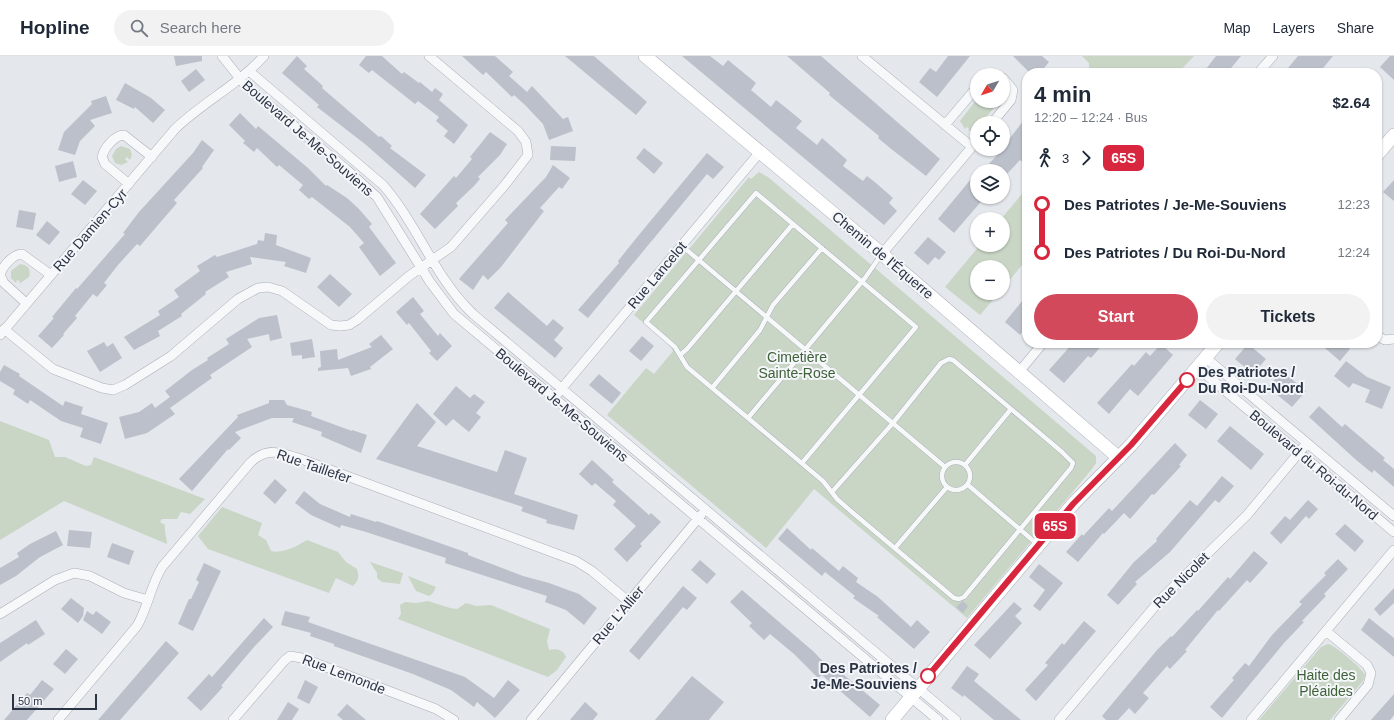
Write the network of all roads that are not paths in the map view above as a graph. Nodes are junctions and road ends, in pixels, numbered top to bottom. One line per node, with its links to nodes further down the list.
1 (222, 56): 9 (street, Boulevard Je-Me-Souviens)
2 (264, 56): 8 (street, Rue Damien-Cyr)
3 (429, 56): 28 (street)
4 (645, 56): 20 (street, Chemin de l'Équerre)
5 (862, 56): 15 (street)
6 (1273, 56): 7 (street)
7 (1262, 68)
8 (249, 71): 9 (street, Rue Damien-Cyr); 28 (street, Boulevard Je-Me-Souviens)
9 (239, 79): 21 (street, Rue Damien-Cyr); 29 (street, Boulevard Je-Me-Souviens)
10 (1010, 86): 12 (street)
11 (970, 95): 15 (street)
12 (1010, 100)
13 (1004, 108): 14 (street)
14 (997, 116)
15 (945, 125): 17 (street)
16 (1394, 135): 19 (street)
17 (970, 141)
18 (970, 149): 26 (street)
19 (1382, 149)
20 (760, 152): 24 (street, Rue Lancelot); 26 (street, Chemin de l'Équerre)
21 (152, 157): 22 (street, Rue Damien-Cyr); 22 (street, Rue Damien-Cyr)
22 (129, 184): 30 (street, Rue Damien-Cyr)
23 (793, 224): 25 (lane); 27 (lane); 32 (lane)
24 (682, 246): 27 (lane); 45 (street, Rue Lancelot)
25 (822, 248): 31 (lane); 34 (lane)
26 (882, 254): 31 (lane); 43 (street, Chemin de l'Équerre)
27 (698, 260): 32 (lane); 41 (lane)
28 (432, 261): 29 (street); 45 (street, Boulevard Je-Me-Souviens)
29 (421, 268): 35 (street); 47 (street, Boulevard Je-Me-Souviens)
30 (51, 275): 33 (street, Rue Damien-Cyr); 33 (street, Rue Damien-Cyr)
31 (862, 281): 40 (lane); 46 (lane)
32 (736, 292): 34 (lane); 41 (lane)
33 (26, 303): 35 (street, Rue Damien-Cyr)
34 (766, 317): 40 (lane); 44 (lane)
35 (2, 332)
36 (1382, 338): 37 (street)
37 (1394, 339)
38 (1039, 348): 43 (street)
39 (1214, 348): 42 (street)
40 (805, 350): 46 (lane); 49 (lane)
41 (680, 355): 44 (lane)
42 (1202, 363): 51 (street, Boulevard du Roi-du-Nord); 52 (street, Boulevard du Roi-du-Nord); 53 (street)
43 (1019, 372): 53 (street, Chemin de l'Équerre)
44 (712, 388): 49 (lane)
45 (562, 389): 47 (street, Rue Lancelot); 60 (street, Boulevard Je-Me-Souviens)
46 (859, 395): 50 (lane); 54 (lane)
47 (554, 398): 62 (street, Boulevard Je-Me-Souviens)
48 (1011, 409): 50 (lane); 55 (lane); 63 (lane)
49 (748, 418): 54 (lane)
50 (893, 423): 56 (lane); 59 (lane)
51 (1308, 443): 52 (street, Rue Nicolet); 61 (street, Boulevard du Roi-du-Nord)
52 (1300, 453): 64 (street, Boulevard du Roi-du-Nord); 80 (street, Rue Nicolet)
53 (1119, 458): 65 (street)
54 (802, 463): 59 (lane)
55 (965, 465): 56 (lane); 57 (lane)
56 (945, 467): 58 (lane)
57 (968, 485): 58 (lane); 63 (lane)
58 (947, 487): 66 (lane)
59 (832, 492): 66 (lane)
60 (705, 509): 62 (street, Rue L'Allier); 72 (street, Boulevard Je-Me-Souviens)
61 (1394, 516)
62 (698, 519): 69 (street, Rue L'Allier); 72 (street, Boulevard Je-Me-Souviens)
63 (1021, 530): 65 (lane); 66 (lane)
64 (1394, 532)
65 (1038, 545): 72 (street)
66 (895, 548)
67 (1394, 550): 71 (street)
68 (148, 600): 69 (street, Rue Taillefer); 70 (street); 73 (street, Rue Taillefer)
69 (629, 602): 76 (street, Rue L'Allier)
70 (0, 614)
71 (1326, 631): 81 (street); 82 (street)
72 (915, 693): 77 (street); 78 (street, Boulevard Je-Me-Souviens); 79 (street, Boulevard Je-Me-Souviens)
73 (58, 720)
74 (233, 720): 75 (street, Rue Lemonde)
75 (454, 720)
76 (531, 720)
77 (892, 720)
78 (938, 720)
79 (956, 720)
80 (1059, 720)
81 (1251, 720)
82 (1339, 720)

